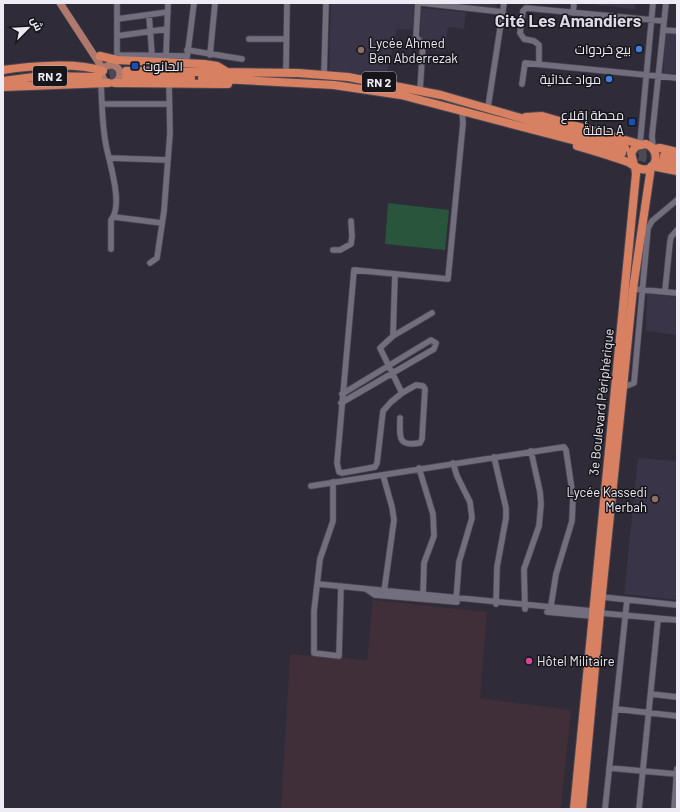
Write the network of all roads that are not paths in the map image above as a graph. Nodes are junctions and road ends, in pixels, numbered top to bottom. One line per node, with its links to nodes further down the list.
1 (60, 3): 32 (main road)
2 (117, 3): 18 (street)
3 (168, 3): 14 (street)
4 (194, 3): 31 (street)
5 (215, 3): 29 (street)
6 (287, 3): 27 (street)
7 (326, 3): 40 (street)
8 (418, 3): 49 (street)
9 (422, 3): 15 (street)
10 (504, 3): 15 (street)
11 (574, 3): 16 (street)
12 (653, 3): 19 (street)
13 (666, 3): 20 (street)
14 (168, 12): 17 (street); 21 (street)
15 (503, 12): 52 (street)
16 (573, 13): 19 (street); 34 (street)
17 (149, 15): 18 (street); 23 (street)
18 (116, 19): 25 (street)
19 (651, 20): 20 (street); 41 (street)
20 (664, 21): 22 (street)
21 (167, 29): 23 (street); 30 (street)
22 (663, 30): 24 (street); 42 (street)
23 (150, 31): 25 (street); 28 (street)
24 (677, 31)
25 (117, 36): 36 (street)
26 (249, 39): 27 (street)
27 (286, 39): 38 (street)
28 (152, 55): 30 (street); 36 (street)
29 (210, 55): 31 (street); 33 (street)
30 (166, 56): 31 (street)
31 (187, 56): 36 (highway); 37 (highway)
32 (98, 59): 36 (highway); 36 (main road)
33 (242, 59)
34 (539, 63): 41 (street); 47 (street)
35 (3, 70): 36 (highway)
36 (106, 71): 37 (highway); 39 (highway, RN 2); 45 (highway, RN 2); 46 (highway); 48 (highway); 50 (street)
37 (227, 73): 38 (highway, RN 2); 44 (highway, RN 2)
38 (286, 73): 40 (highway, RN 2)
39 (3, 74)
40 (324, 75): 49 (highway, RN 2)
41 (646, 75): 42 (street); 55 (street)
42 (658, 76): 43 (street); 56 (street)
43 (677, 78)
44 (248, 80): 46 (highway); 53 (highway, RN 2)
45 (3, 81)
46 (169, 84): 51 (street)
47 (522, 84)
48 (3, 87)
49 (420, 90): 52 (highway, RN 2)
50 (102, 104): 51 (street); 59 (street)
51 (170, 104): 61 (street)
52 (488, 107): 54 (highway, RN 2)
53 (462, 110): 54 (highway, RN 2); 76 (street)
54 (521, 121): 55 (highway); 58 (highway, RN 2); 58 (highway)
55 (639, 144): 56 (highway); 65 (highway)
56 (654, 148): 57 (highway); 64 (highway)
57 (677, 152)
58 (623, 154): 65 (highway)
59 (109, 158): 61 (street); 69 (street)
60 (677, 158): 62 (highway)
61 (168, 160): 71 (street)
62 (664, 162): 63 (highway); 64 (highway); 66 (highway); 67 (highway)
63 (677, 164)
64 (651, 167): 65 (highway); 67 (highway)
65 (635, 168): 101 (highway, 3e Boulevard Périphérique)
66 (677, 171)
67 (648, 182): 77 (highway)
68 (677, 200): 78 (street)
69 (114, 216): 71 (street); 73 (street)
70 (351, 221): 74 (street)
71 (162, 223): 75 (street)
72 (677, 230): 79 (street)
73 (111, 249)
74 (333, 250)
75 (150, 263)
76 (395, 274): 82 (street); 87 (street)
77 (633, 289): 78 (street); 85 (highway)
78 (642, 290): 79 (street); 85 (street)
79 (664, 291): 80 (street)
80 (677, 293)
81 (432, 313): 82 (street)
82 (393, 336): 83 (street)
83 (388, 366): 84 (street); 84 (street); 87 (street)
84 (392, 373): 86 (street); 88 (street)
85 (624, 387): 101 (highway)
86 (402, 393): 88 (street); 89 (street)
87 (342, 394): 88 (street)
88 (341, 403)
89 (400, 418)
90 (531, 451): 91 (street); 106 (street); 107 (street)
91 (494, 457): 92 (street); 104 (street)
92 (453, 463): 93 (street); 102 (street)
93 (419, 468): 94 (street); 100 (street)
94 (383, 475): 95 (street); 99 (street)
95 (333, 482): 96 (street); 97 (street)
96 (311, 486)
97 (318, 584): 98 (street); 98 (street)
98 (341, 586): 99 (street)
99 (384, 593): 100 (street)
100 (423, 596): 102 (street)
101 (598, 597): 103 (street); 108 (highway)
102 (456, 600): 104 (street)
103 (627, 600): 105 (street); 109 (street)
104 (496, 604): 106 (street)
105 (677, 605)
106 (525, 607): 107 (street)
107 (551, 610): 108 (street)
108 (594, 613): 109 (street); 112 (highway)
109 (626, 616): 110 (street); 115 (street)
110 (658, 618): 111 (street); 113 (street)
111 (677, 620)
112 (592, 656): 122 (highway); 123 (highway)
113 (651, 694): 114 (street); 116 (street)
114 (677, 697)
115 (616, 709): 116 (street); 118 (street)
116 (649, 713): 117 (street); 119 (street)
117 (677, 716)
118 (609, 768): 119 (street); 124 (street)
119 (644, 771): 120 (street); 125 (street)
120 (677, 772): 121 (street)
121 (676, 792): 126 (street)
122 (574, 809)
123 (582, 809)
124 (605, 809)
125 (639, 809)
126 (674, 809)

